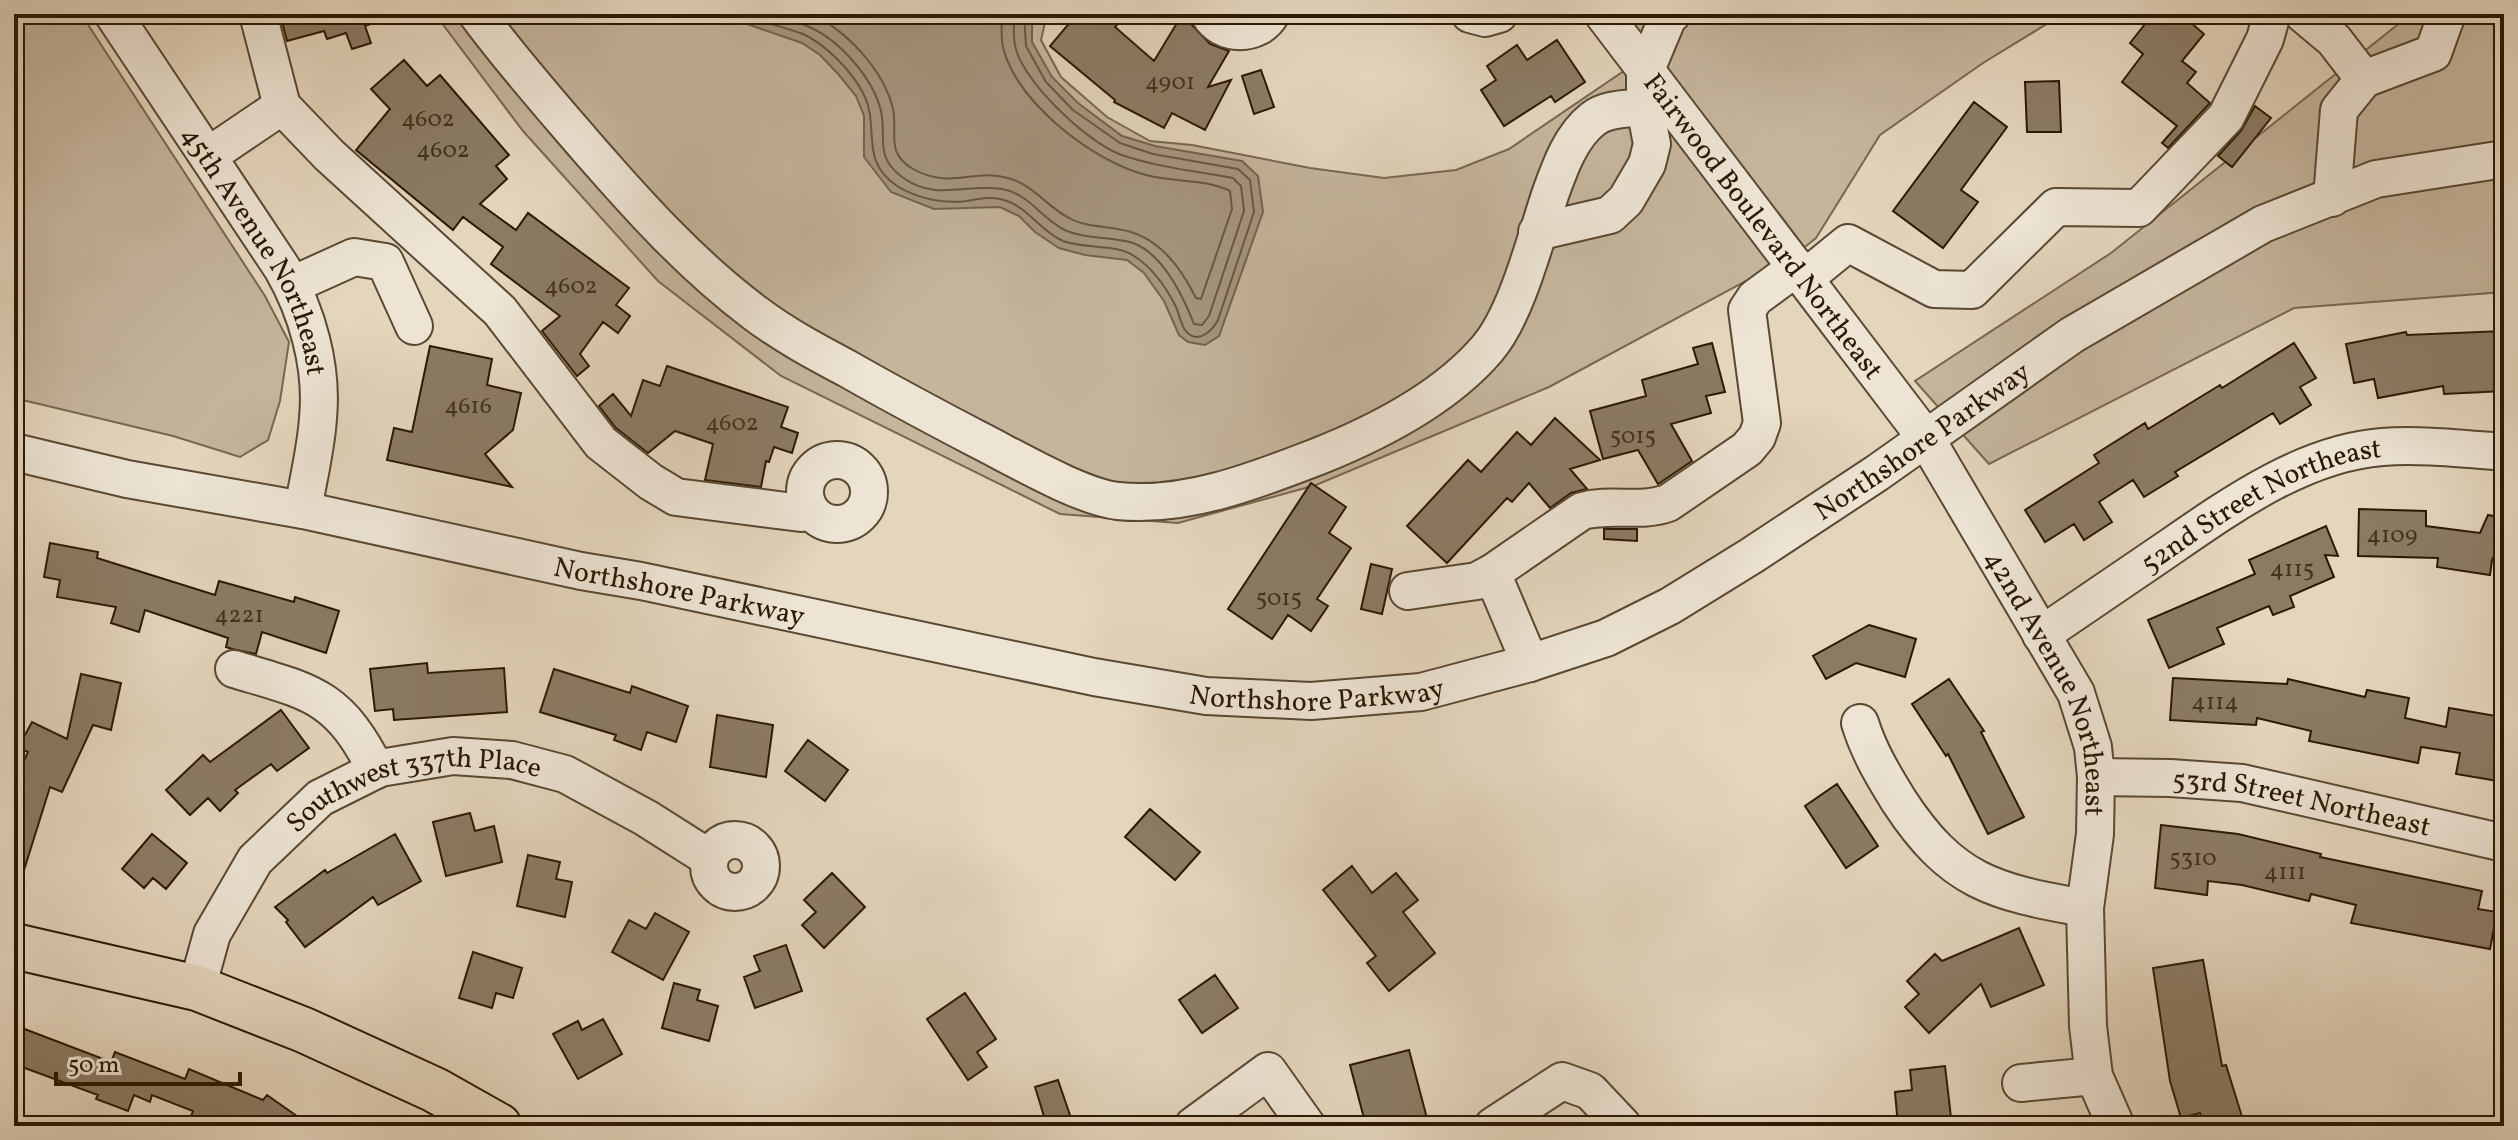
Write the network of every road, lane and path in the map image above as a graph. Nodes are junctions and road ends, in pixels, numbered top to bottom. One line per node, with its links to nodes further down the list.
1 (113, 14): 16 (street, 45th Avenue Northeast)
2 (258, 14): 15 (street)
3 (477, 14): 19 (street)
4 (1209, 14): 5 (street)
5 (1271, 14)
6 (1470, 14): 7 (street)
7 (1499, 14)
8 (1603, 14): 14 (street, Fairwood Boulevard Northeast)
9 (1672, 14): 14 (street)
10 (2272, 14): 20 (street)
11 (2303, 14): 13 (street)
12 (2447, 14): 13 (street)
13 (2364, 79): 18 (street)
14 (1645, 90): 19 (street); 19 (street); 20 (street, Fairwood Boulevard Northeast)
15 (282, 106): 16 (street); 27 (street)
16 (208, 156): 21 (street, 45th Avenue Northeast)
17 (2504, 159): 18 (street, Northshore Parkway)
18 (2332, 198): 23 (street, Northshore Parkway)
19 (1537, 232)
20 (1801, 272): 23 (street, Fairwood Boulevard Northeast); 28 (street)
21 (292, 285): 22 (street); 26 (street, 45th Avenue Northeast)
22 (414, 326)
23 (1925, 437): 30 (street, 42nd Avenue Northeast); 31 (street, Northshore Parkway)
24 (14, 452): 26 (street, Northshore Parkway)
25 (2504, 452): 30 (street, 52nd Street Northeast)
26 (303, 510): 31 (street, Northshore Parkway)
27 (810, 510)
28 (1492, 573): 29 (street); 31 (street)
29 (1408, 591)
30 (2041, 635): 35 (street, 42nd Avenue Northeast)
31 (1530, 663)
32 (234, 669): 34 (street)
33 (1860, 723): 38 (street)
34 (376, 770): 37 (street, Southwest 337th Place); 40 (street, Southwest 337th Place)
35 (2096, 777): 36 (street, 53rd Street Northeast); 38 (street, 42nd Avenue Northeast)
36 (2504, 843)
37 (709, 858)
38 (2085, 908): 41 (street, 42nd Avenue Northeast)
39 (14, 946): 40 (main road)
40 (197, 988): 43 (main road)
41 (2094, 1076): 42 (street); 48 (street, 42nd Avenue Northeast)
42 (2021, 1083)
43 (499, 1126)
44 (1193, 1126): 45 (street)
45 (1307, 1126)
46 (1493, 1126): 47 (street)
47 (1623, 1126)
48 (2116, 1126)

